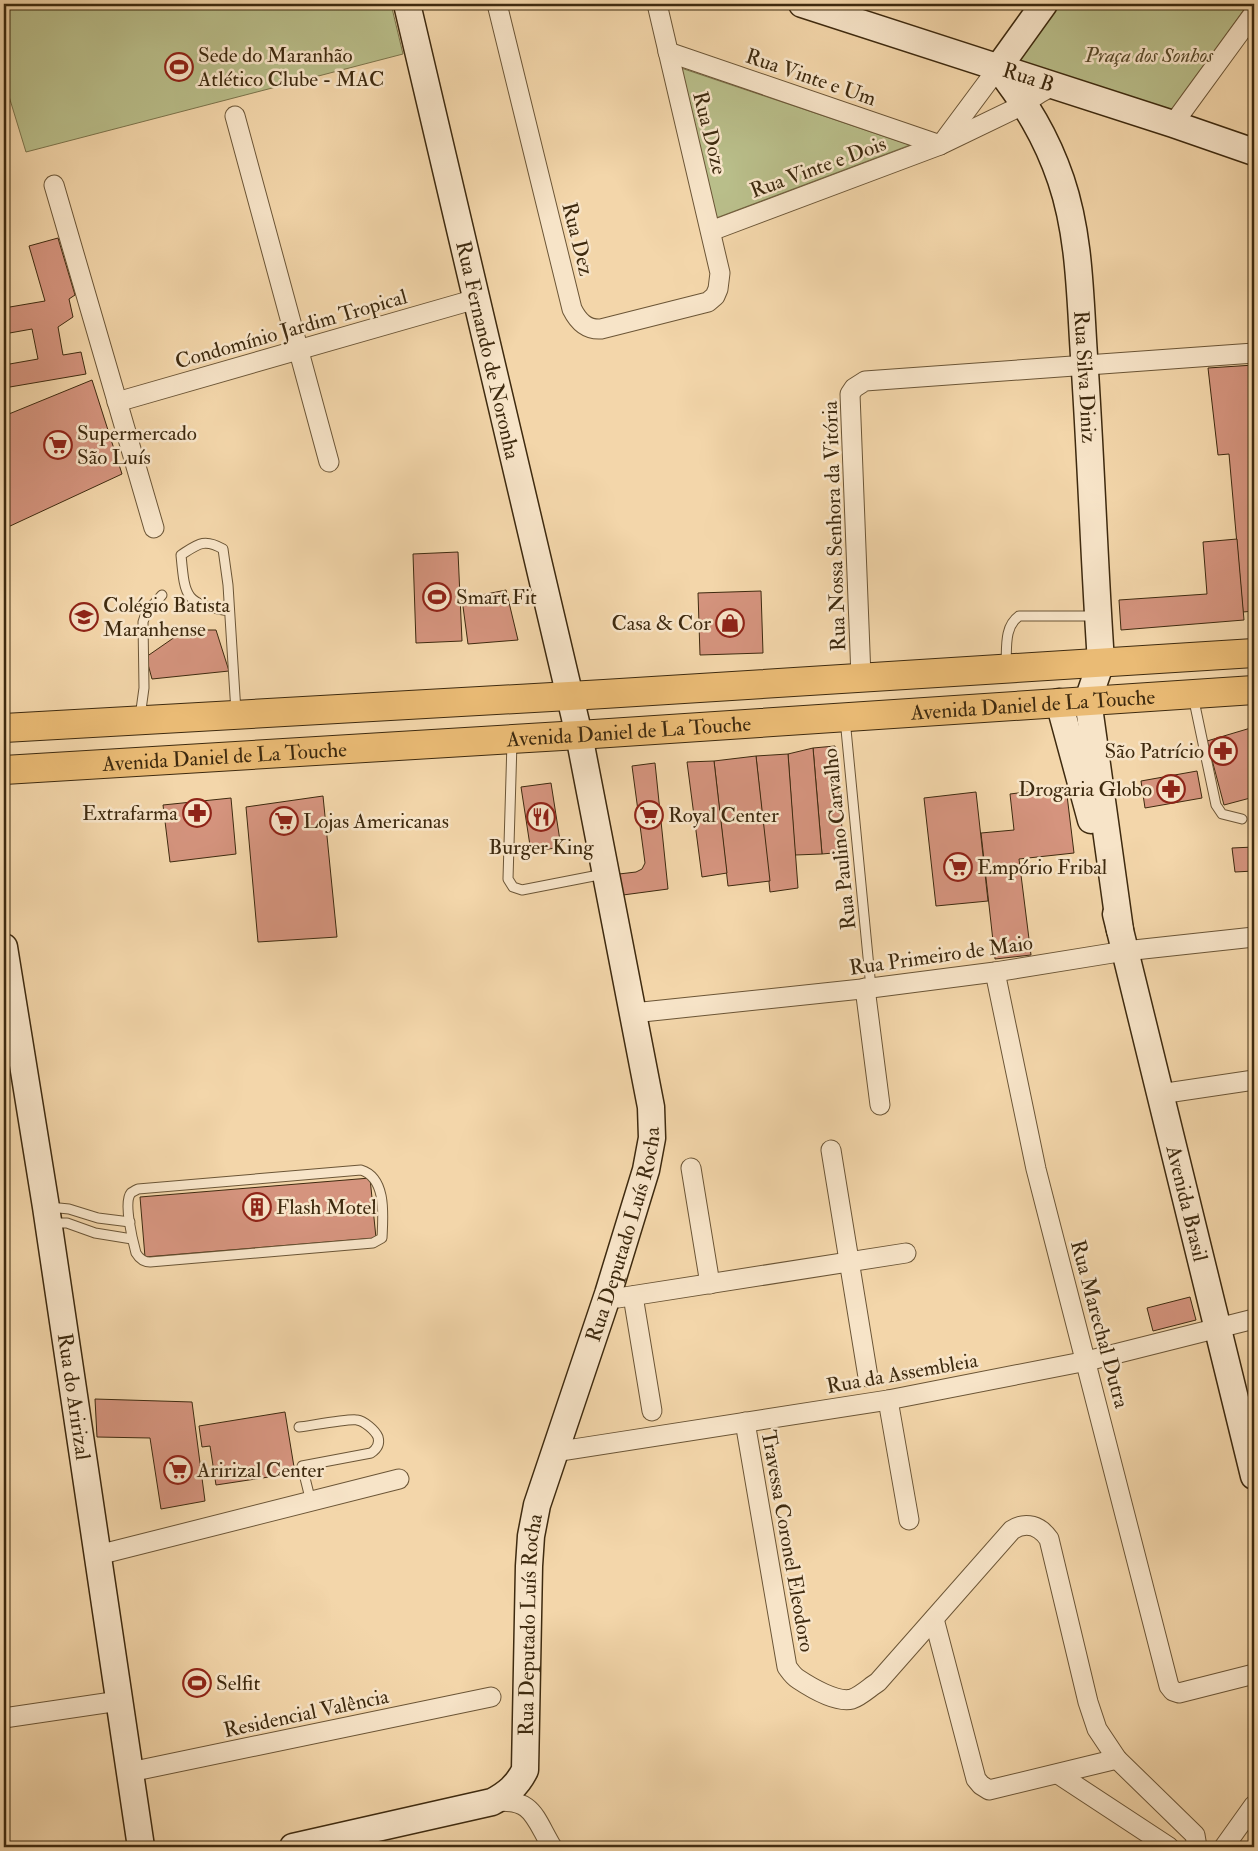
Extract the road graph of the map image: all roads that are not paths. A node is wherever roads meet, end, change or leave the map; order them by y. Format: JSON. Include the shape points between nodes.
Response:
{"nodes":[{"id":1,"x":407,"y":4,"type":"edge"},
{"id":2,"x":497,"y":4,"type":"edge"},
{"id":3,"x":657,"y":4,"type":"edge"},
{"id":4,"x":807,"y":4,"type":"edge"},
{"id":5,"x":1044,"y":4,"type":"edge"},
{"id":6,"x":1254,"y":13,"type":"edge"},
{"id":7,"x":668,"y":52,"type":"junction"},
{"id":8,"x":998,"y":68,"type":"junction"},
{"id":9,"x":1055,"y":86,"type":"junction"},
{"id":10,"x":1025,"y":104,"type":"junction"},
{"id":11,"x":235,"y":116,"type":"dead end"},
{"id":12,"x":1173,"y":124,"type":"junction"},
{"id":13,"x":940,"y":145,"type":"junction"},
{"id":14,"x":1254,"y":152,"type":"edge"},
{"id":15,"x":54,"y":185,"type":"dead end"},
{"id":16,"x":710,"y":231,"type":"junction"},
{"id":17,"x":720,"y":273,"type":"joint"},
{"id":18,"x":476,"y":299,"type":"junction"},
{"id":19,"x":298,"y":350,"type":"junction"},
{"id":20,"x":1254,"y":353,"type":"edge"},
{"id":21,"x":1085,"y":366,"type":"junction"},
{"id":22,"x":117,"y":402,"type":"junction"},
{"id":23,"x":329,"y":462,"type":"dead end"},
{"id":24,"x":154,"y":528,"type":"dead end"},
{"id":25,"x":162,"y":594,"type":"dead end"},
{"id":26,"x":229,"y":612,"type":"junction"},
{"id":27,"x":1098,"y":616,"type":"junction"},
{"id":28,"x":1254,"y":653,"type":"edge"},
{"id":29,"x":1101,"y":662,"type":"junction"},
{"id":30,"x":1061,"y":665,"type":"junction"},
{"id":31,"x":1006,"y":668,"type":"junction"},
{"id":32,"x":861,"y":677,"type":"junction"},
{"id":33,"x":1254,"y":690,"type":"edge"},
{"id":34,"x":1192,"y":694,"type":"junction"},
{"id":35,"x":570,"y":696,"type":"junction"},
{"id":36,"x":1088,"y":700,"type":"junction"},
{"id":37,"x":1059,"y":702,"type":"junction"},
{"id":38,"x":236,"y":714,"type":"junction"},
{"id":39,"x":844,"y":717,"type":"junction"},
{"id":40,"x":139,"y":720,"type":"junction"},
{"id":41,"x":4,"y":728,"type":"edge"},
{"id":42,"x":579,"y":735,"type":"junction"},
{"id":43,"x":512,"y":739,"type":"junction"},
{"id":44,"x":4,"y":770,"type":"edge"},
{"id":45,"x":1242,"y":819,"type":"dead end"},
{"id":46,"x":606,"y":874,"type":"junction"},
{"id":47,"x":1254,"y":937,"type":"edge"},
{"id":48,"x":1122,"y":940,"type":"junction"},
{"id":49,"x":4,"y":948,"type":"edge"},
{"id":50,"x":995,"y":972,"type":"junction"},
{"id":51,"x":868,"y":988,"type":"junction"},
{"id":52,"x":633,"y":1013,"type":"junction"},
{"id":53,"x":1254,"y":1080,"type":"edge"},
{"id":54,"x":1160,"y":1094,"type":"junction"},
{"id":55,"x":880,"y":1104,"type":"dead end"},
{"id":56,"x":831,"y":1150,"type":"dead end"},
{"id":57,"x":691,"y":1168,"type":"dead end"},
{"id":58,"x":47,"y":1215,"type":"junction"},
{"id":59,"x":130,"y":1222,"type":"junction"},
{"id":60,"x":132,"y":1239,"type":"junction"},
{"id":61,"x":906,"y":1253,"type":"dead end"},
{"id":62,"x":850,"y":1262,"type":"junction"},
{"id":63,"x":710,"y":1284,"type":"junction"},
{"id":64,"x":608,"y":1294,"type":"junction"},
{"id":65,"x":634,"y":1296,"type":"junction"},
{"id":66,"x":1254,"y":1319,"type":"edge"},
{"id":67,"x":1218,"y":1328,"type":"junction"},
{"id":68,"x":1087,"y":1361,"type":"junction"},
{"id":69,"x":868,"y":1377,"type":"dead end"},
{"id":70,"x":888,"y":1400,"type":"junction"},
{"id":71,"x":652,"y":1411,"type":"dead end"},
{"id":72,"x":745,"y":1422,"type":"junction"},
{"id":73,"x":299,"y":1427,"type":"dead end"},
{"id":74,"x":554,"y":1452,"type":"junction"},
{"id":75,"x":1254,"y":1476,"type":"edge"},
{"id":76,"x":399,"y":1479,"type":"dead end"},
{"id":77,"x":311,"y":1502,"type":"junction"},
{"id":78,"x":909,"y":1520,"type":"dead end"},
{"id":79,"x":98,"y":1555,"type":"junction"},
{"id":80,"x":934,"y":1619,"type":"junction"},
{"id":81,"x":1254,"y":1674,"type":"edge"},
{"id":82,"x":491,"y":1697,"type":"dead end"},
{"id":83,"x":119,"y":1701,"type":"junction"},
{"id":84,"x":4,"y":1718,"type":"edge"},
{"id":85,"x":1117,"y":1759,"type":"junction"},
{"id":86,"x":525,"y":1770,"type":"junction"},
{"id":87,"x":130,"y":1772,"type":"junction"},
{"id":88,"x":1058,"y":1774,"type":"junction"},
{"id":89,"x":492,"y":1802,"type":"junction"},
{"id":90,"x":1254,"y":1805,"type":"edge"},
{"id":91,"x":533,"y":1815,"type":"junction"},
{"id":92,"x":141,"y":1847,"type":"edge"},
{"id":93,"x":293,"y":1847,"type":"edge"},
{"id":94,"x":552,"y":1847,"type":"edge"},
{"id":95,"x":1169,"y":1847,"type":"edge"},
{"id":96,"x":1197,"y":1847,"type":"edge"},
{"id":97,"x":1224,"y":1847,"type":"edge"}],
"edges":[{"from":1,"to":18,"type":"street","name":"Rua Fernando de Noronha"},
{"from":2,"to":17,"type":"street","name":"Rua Dez","via":[[572,309],[580,322],[600,330],[708,302],[718,289]]},
{"from":3,"to":7,"type":"street","name":"Rua Doze"},
{"from":4,"to":8,"type":"street","name":"Rua B"},
{"from":5,"to":8,"type":"street"},
{"from":6,"to":12,"type":"street"},
{"from":7,"to":13,"type":"street","name":"Rua Vinte e Um"},
{"from":7,"to":16,"type":"street","name":"Rua Doze"},
{"from":8,"to":9,"type":"street","name":"Rua B"},
{"from":8,"to":10,"type":"street","name":"Rua Silva Diniz"},
{"from":8,"to":13,"type":"street"},
{"from":9,"to":10,"type":"street","name":"Rua Vinte e Dois","via":[[1036,94]]},
{"from":9,"to":12,"type":"street","name":"Rua B"},
{"from":10,"to":13,"type":"street","name":"Rua Vinte e Dois"},
{"from":10,"to":21,"type":"street","name":"Rua Silva Diniz","via":[[1054,160],[1068,201],[1075,233]]},
{"from":11,"to":19,"type":"street"},
{"from":12,"to":14,"type":"street","name":"Rua B"},
{"from":13,"to":16,"type":"street","name":"Rua Vinte e Dois"},
{"from":15,"to":22,"type":"street"},
{"from":16,"to":17,"type":"street","name":"Rua Doze"},
{"from":18,"to":19,"type":"street","name":"Condomínio Jardim Tropical"},
{"from":18,"to":35,"type":"street","name":"Rua Fernando de Noronha"},
{"from":19,"to":22,"type":"street","name":"Condomínio Jardim Tropical"},
{"from":19,"to":23,"type":"street"},
{"from":20,"to":21,"type":"street","name":"Rua Nossa Senhora da Vitória"},
{"from":21,"to":27,"type":"street","name":"Rua Silva Diniz"},
{"from":21,"to":32,"type":"street","name":"Rua Nossa Senhora da Vitória","via":[[865,381],[854,388],[850,394]]},
{"from":22,"to":24,"type":"street"},
{"from":25,"to":40,"type":"lane","via":[[146,612],[143,622],[144,688]]},
{"from":26,"to":26,"type":"lane","via":[[223,549],[212,543],[197,544],[181,555],[184,584],[194,602]]},
{"from":26,"to":38,"type":"lane"},
{"from":27,"to":29,"type":"street","name":"Rua Silva Diniz"},
{"from":27,"to":31,"type":"lane","via":[[1019,616],[1012,621],[1008,631]]},
{"from":28,"to":29,"type":"main road","name":"Avenida Daniel de La Touche"},
{"from":29,"to":30,"type":"main road","name":"Avenida Daniel de La Touche"},
{"from":29,"to":36,"type":"street","name":"Rua Silva Diniz"},
{"from":30,"to":31,"type":"main road","name":"Avenida Daniel de La Touche"},
{"from":30,"to":36,"type":"main road"},
{"from":31,"to":32,"type":"main road","name":"Avenida Daniel de La Touche"},
{"from":32,"to":35,"type":"main road","name":"Avenida Daniel de La Touche"},
{"from":33,"to":34,"type":"main road","name":"Avenida Daniel de La Touche"},
{"from":34,"to":36,"type":"main road","name":"Avenida Daniel de La Touche"},
{"from":34,"to":45,"type":"lane","via":[[1216,805],[1222,814]]},
{"from":35,"to":38,"type":"main road","name":"Avenida Daniel de La Touche"},
{"from":35,"to":42,"type":"street","name":"Rua Deputado Luís Rocha"},
{"from":36,"to":37,"type":"main road","name":"Avenida Daniel de La Touche"},
{"from":36,"to":48,"type":"street","name":"Avenida Brasil"},
{"from":37,"to":39,"type":"main road","name":"Avenida Daniel de La Touche"},
{"from":37,"to":48,"type":"street","name":"Avenida Brasil"},
{"from":38,"to":40,"type":"main road","name":"Avenida Daniel de La Touche"},
{"from":39,"to":42,"type":"main road","name":"Avenida Daniel de La Touche"},
{"from":39,"to":51,"type":"lane","name":"Rua Paulino Carvalho"},
{"from":40,"to":41,"type":"main road","name":"Avenida Daniel de La Touche"},
{"from":42,"to":43,"type":"main road","name":"Avenida Daniel de La Touche"},
{"from":42,"to":46,"type":"street","name":"Rua Deputado Luís Rocha"},
{"from":43,"to":44,"type":"main road","name":"Avenida Daniel de La Touche"},
{"from":43,"to":46,"type":"lane","via":[[508,879],[513,887],[522,890]]},
{"from":46,"to":52,"type":"street","name":"Rua Deputado Luís Rocha"},
{"from":47,"to":48,"type":"street","name":"Rua Primeiro de Maio"},
{"from":48,"to":50,"type":"street","name":"Rua Primeiro de Maio"},
{"from":48,"to":54,"type":"street","name":"Avenida Brasil"},
{"from":49,"to":58,"type":"street","name":"Rua do Aririzal"},
{"from":50,"to":51,"type":"street","name":"Rua Primeiro de Maio"},
{"from":50,"to":68,"type":"street","name":"Rua Marechal Dutra","via":[[1036,1169]]},
{"from":51,"to":52,"type":"street","name":"Rua Primeiro de Maio"},
{"from":51,"to":55,"type":"street"},
{"from":52,"to":64,"type":"street","name":"Rua Deputado Luís Rocha","via":[[650,1107],[652,1138],[646,1170]]},
{"from":53,"to":54,"type":"street"},
{"from":54,"to":67,"type":"street","name":"Avenida Brasil"},
{"from":56,"to":62,"type":"street"},
{"from":57,"to":63,"type":"street"},
{"from":58,"to":59,"type":"lane","via":[[70,1209],[98,1218]]},
{"from":58,"to":60,"type":"lane","via":[[95,1233]]},
{"from":58,"to":79,"type":"street","name":"Rua do Aririzal"},
{"from":59,"to":60,"type":"lane"},
{"from":59,"to":60,"type":"lane","via":[[128,1199],[131,1193],[144,1188],[361,1170],[373,1176],[381,1190],[382,1238],[368,1244],[146,1262],[138,1256]]},
{"from":61,"to":62,"type":"street"},
{"from":62,"to":63,"type":"street"},
{"from":62,"to":69,"type":"street"},
{"from":63,"to":65,"type":"street"},
{"from":64,"to":65,"type":"street","via":[[618,1298]]},
{"from":64,"to":74,"type":"street","name":"Rua Deputado Luís Rocha"},
{"from":65,"to":71,"type":"street"},
{"from":66,"to":67,"type":"street","name":"Rua da Assembleia"},
{"from":67,"to":68,"type":"street","name":"Rua da Assembleia"},
{"from":67,"to":75,"type":"street","name":"Avenida Brasil"},
{"from":68,"to":70,"type":"street","name":"Rua da Assembleia"},
{"from":68,"to":81,"type":"street","name":"Rua Marechal Dutra","via":[[1169,1686],[1180,1693]]},
{"from":70,"to":72,"type":"street","name":"Rua da Assembleia"},
{"from":70,"to":78,"type":"street"},
{"from":72,"to":74,"type":"street","name":"Rua da Assembleia"},
{"from":72,"to":80,"type":"street","name":"Travessa Coronel Eleodoro","via":[[787,1667],[796,1678],[840,1700],[851,1699],[878,1682]]},
{"from":73,"to":77,"type":"lane","via":[[357,1420],[374,1430],[379,1444],[371,1453],[302,1466]]},
{"from":74,"to":86,"type":"street","name":"Rua Deputado Luís Rocha","via":[[537,1505],[529,1566]]},
{"from":76,"to":77,"type":"street"},
{"from":77,"to":79,"type":"street"},
{"from":79,"to":83,"type":"street","name":"Rua do Aririzal"},
{"from":80,"to":85,"type":"street","via":[[1012,1530],[1024,1525],[1043,1531],[1049,1539],[1093,1718]]},
{"from":80,"to":88,"type":"street","via":[[976,1779],[989,1790]]},
{"from":82,"to":87,"type":"street","name":"Residencial Valência"},
{"from":83,"to":84,"type":"street"},
{"from":83,"to":87,"type":"street","name":"Rua do Aririzal"},
{"from":85,"to":88,"type":"street"},
{"from":85,"to":96,"type":"street","via":[[1195,1835]]},
{"from":86,"to":89,"type":"street","name":"Rua Deputado Luís Rocha","via":[[514,1788]]},
{"from":86,"to":91,"type":"street","name":"Rua Deputado Luís Rocha"},
{"from":87,"to":92,"type":"street","name":"Rua do Aririzal"},
{"from":88,"to":95,"type":"street"},
{"from":89,"to":91,"type":"street","name":"Rua Deputado Luís Rocha","via":[[520,1802]]},
{"from":89,"to":93,"type":"street","name":"Rua Deputado Luís Rocha"},
{"from":90,"to":97,"type":"street"},
{"from":91,"to":94,"type":"street","name":"Rua Deputado Luís Rocha"}]}
